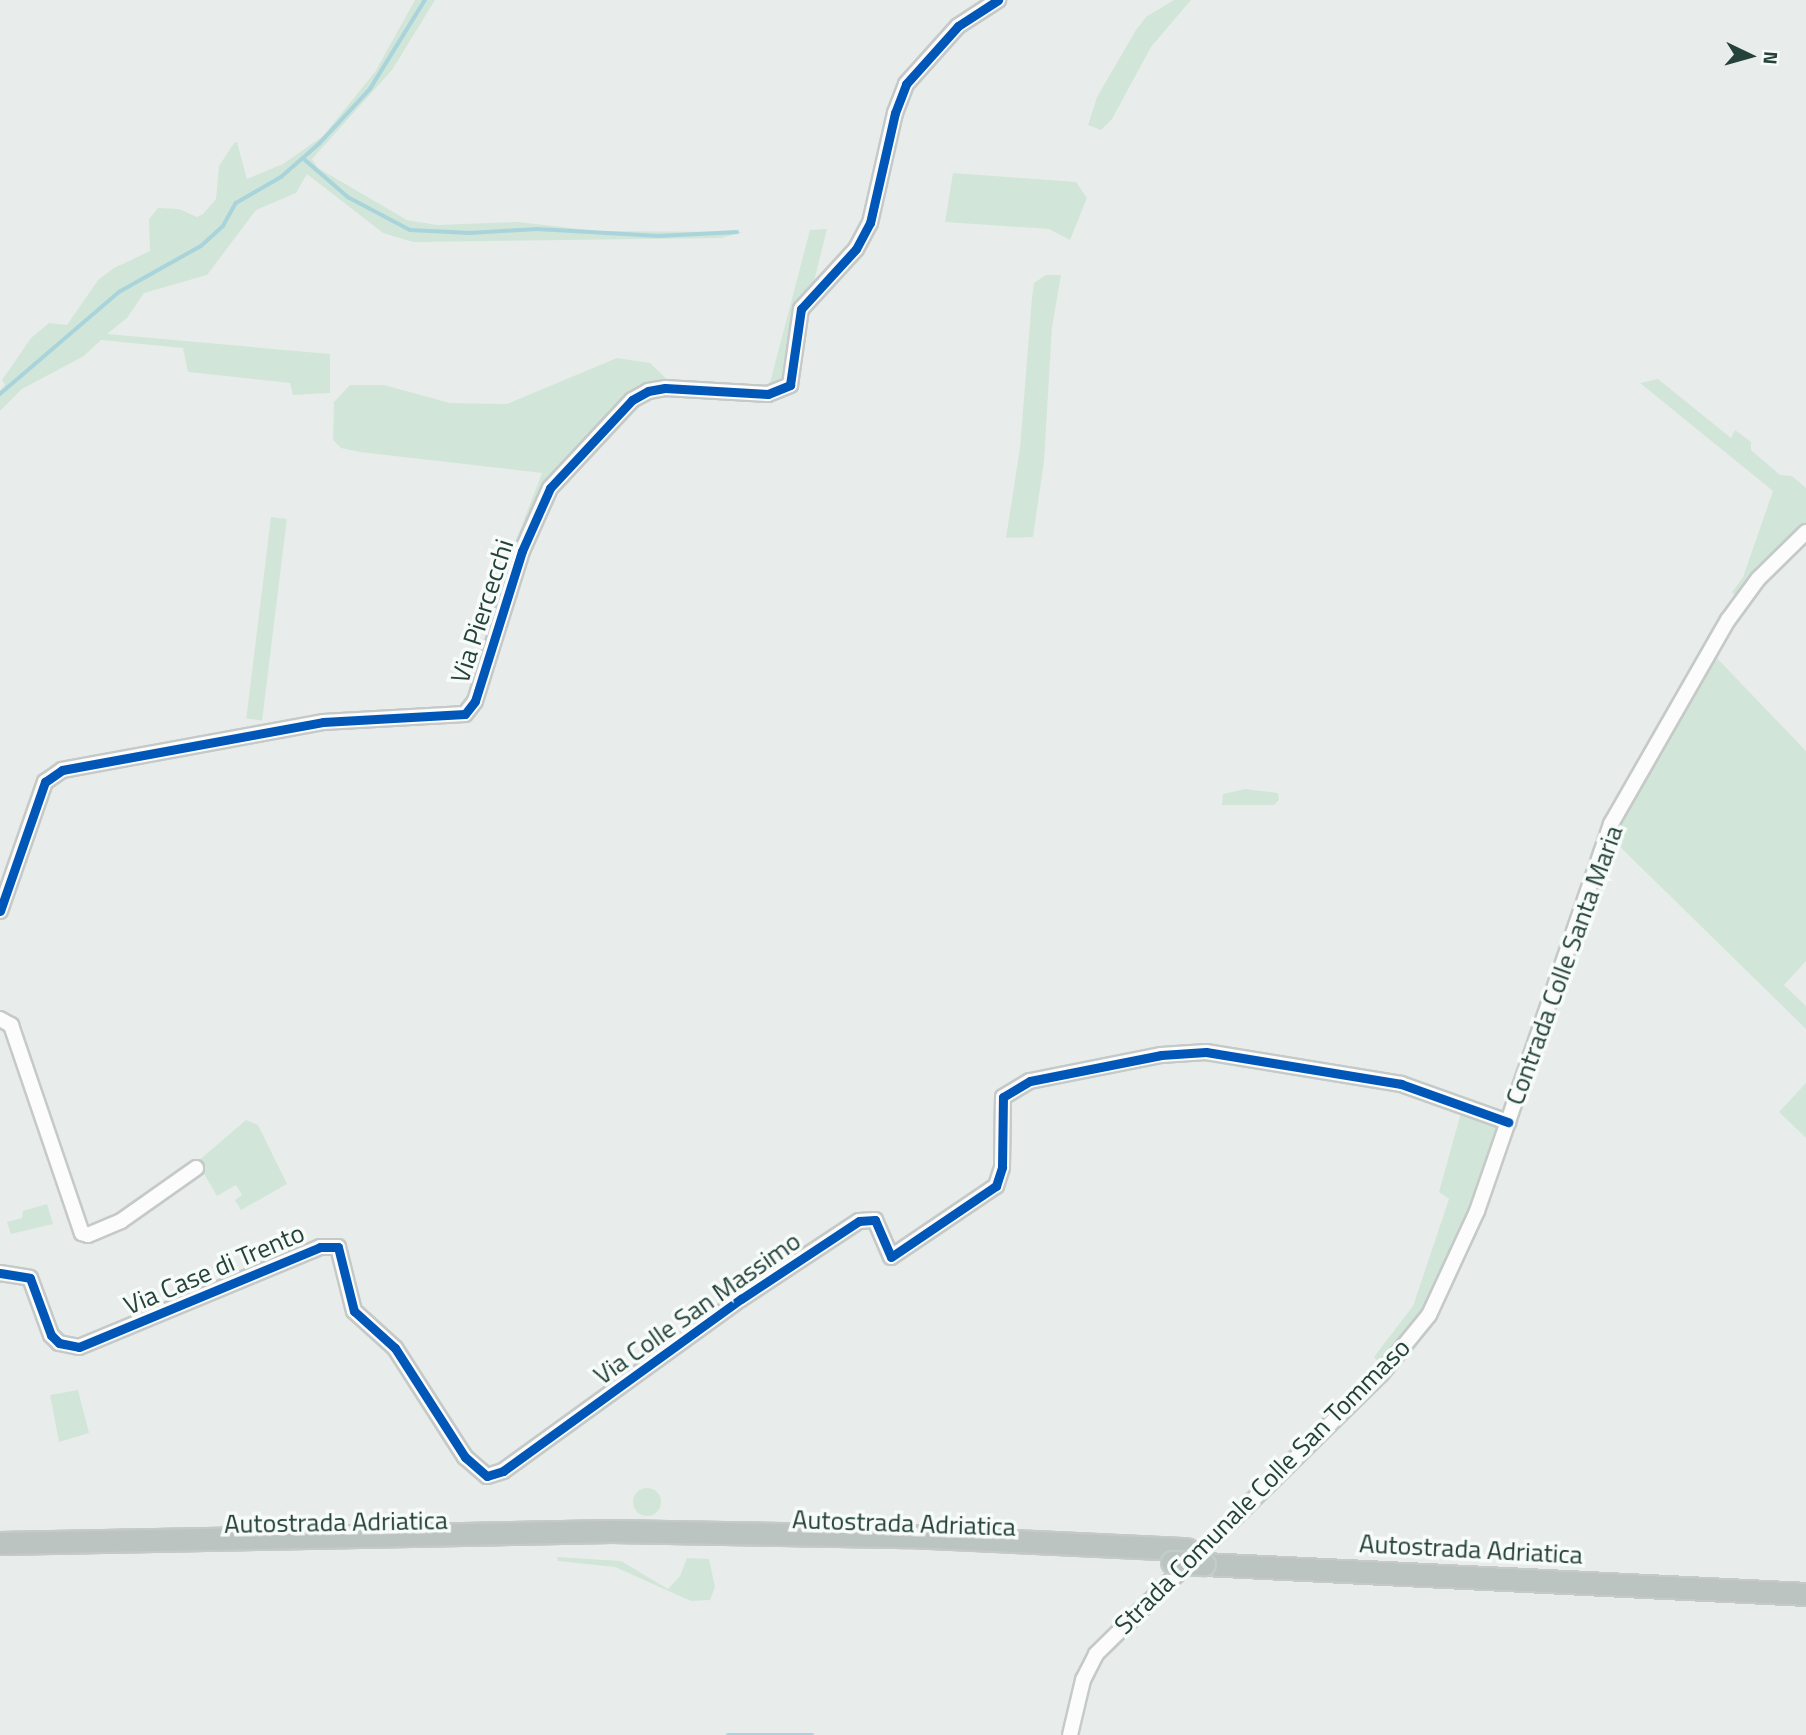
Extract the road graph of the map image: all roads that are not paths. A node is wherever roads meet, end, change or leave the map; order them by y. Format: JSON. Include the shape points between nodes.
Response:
{"nodes":[{"id":1,"x":998,"y":0,"type":"edge"},
{"id":2,"x":1806,"y":532,"type":"edge"},
{"id":3,"x":0,"y":911,"type":"edge"},
{"id":4,"x":0,"y":1019,"type":"edge"},
{"id":5,"x":1508,"y":1122,"type":"junction"},
{"id":6,"x":196,"y":1168,"type":"dead end"},
{"id":7,"x":0,"y":1273,"type":"edge"},
{"id":8,"x":487,"y":1476,"type":"joint"},
{"id":9,"x":0,"y":1544,"type":"edge"},
{"id":10,"x":1180,"y":1556,"type":"junction"},
{"id":11,"x":1208,"y":1557,"type":"junction"},
{"id":12,"x":0,"y":1558,"type":"edge"},
{"id":13,"x":1806,"y":1580,"type":"edge"},
{"id":14,"x":1806,"y":1594,"type":"edge"},
{"id":15,"x":1070,"y":1735,"type":"edge"}],
"edges":[{"from":1,"to":3,"type":"street","name":"Via Piercecchi","via":[[958,26],[906,84],[870,223],[856,249],[801,309],[790,385],[768,394],[745,395],[665,388],[648,391],[632,400],[550,488],[522,551],[475,701],[465,714],[323,722],[62,770],[45,782]]},
{"from":2,"to":5,"type":"street","name":"Contrada Colle Santa Maria","via":[[1758,579],[1728,620],[1611,824]]},
{"from":4,"to":6,"type":"street","via":[[11,1024],[82,1233],[89,1235],[121,1221]]},
{"from":5,"to":8,"type":"street","name":"Via Colle San Massimo","via":[[1401,1084],[1206,1052],[1161,1055],[1030,1081],[1003,1097],[1002,1167],[996,1186],[891,1257],[875,1220],[859,1222],[741,1299],[503,1472]]},
{"from":5,"to":15,"type":"street","name":"Strada Comunale Colle San Tommaso","via":[[1477,1211],[1429,1315],[1381,1374],[1096,1654],[1083,1680]]},
{"from":7,"to":8,"type":"street","name":"Via Case di Trento","via":[[30,1278],[51,1335],[59,1343],[79,1347],[320,1247],[338,1247],[354,1311],[394,1348],[465,1457]]},
{"from":9,"to":10,"type":"highway","name":"Autostrada Adriatica","via":[[624,1531],[894,1536]]},
{"from":10,"to":11,"type":"highway","name":"Autostrada Adriatica","bridge":true},
{"from":10,"to":12,"type":"highway","name":"Autostrada Adriatica","via":[[724,1546]]},
{"from":11,"to":13,"type":"highway","name":"Autostrada Adriatica"},
{"from":11,"to":14,"type":"highway","name":"Autostrada Adriatica"}]}
